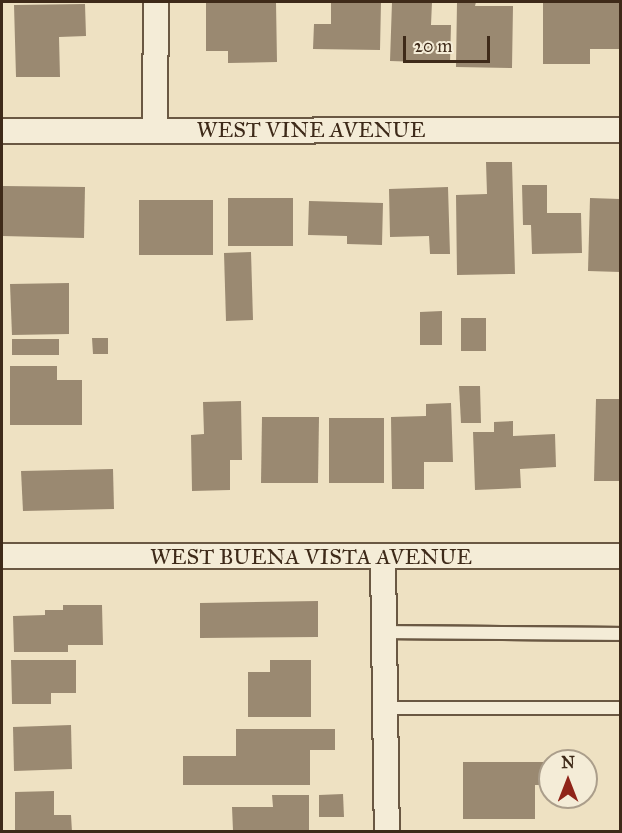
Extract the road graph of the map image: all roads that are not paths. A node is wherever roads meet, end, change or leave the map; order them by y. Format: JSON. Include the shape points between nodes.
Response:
{"nodes":[{"id":1,"x":156,"y":2,"type":"edge"},
{"id":2,"x":155,"y":130,"type":"junction"},
{"id":3,"x":621,"y":130,"type":"edge"},
{"id":4,"x":2,"y":131,"type":"edge"},
{"id":5,"x":2,"y":556,"type":"edge"},
{"id":6,"x":621,"y":556,"type":"edge"},
{"id":7,"x":383,"y":558,"type":"junction"},
{"id":8,"x":384,"y":632,"type":"junction"},
{"id":9,"x":621,"y":634,"type":"edge"},
{"id":10,"x":385,"y":708,"type":"junction"},
{"id":11,"x":621,"y":708,"type":"edge"},
{"id":12,"x":387,"y":831,"type":"edge"}],
"edges":[{"from":1,"to":2,"type":"street"},
{"from":2,"to":3,"type":"street","name":"WEST VINE AVENUE"},
{"from":2,"to":4,"type":"street","name":"WEST VINE AVENUE"},
{"from":5,"to":7,"type":"street","name":"WEST BUENA VISTA AVENUE"},
{"from":6,"to":7,"type":"street","name":"WEST BUENA VISTA AVENUE"},
{"from":7,"to":8,"type":"street"},
{"from":8,"to":9,"type":"lane"},
{"from":8,"to":10,"type":"street"},
{"from":10,"to":11,"type":"lane"},
{"from":10,"to":12,"type":"street"}]}
